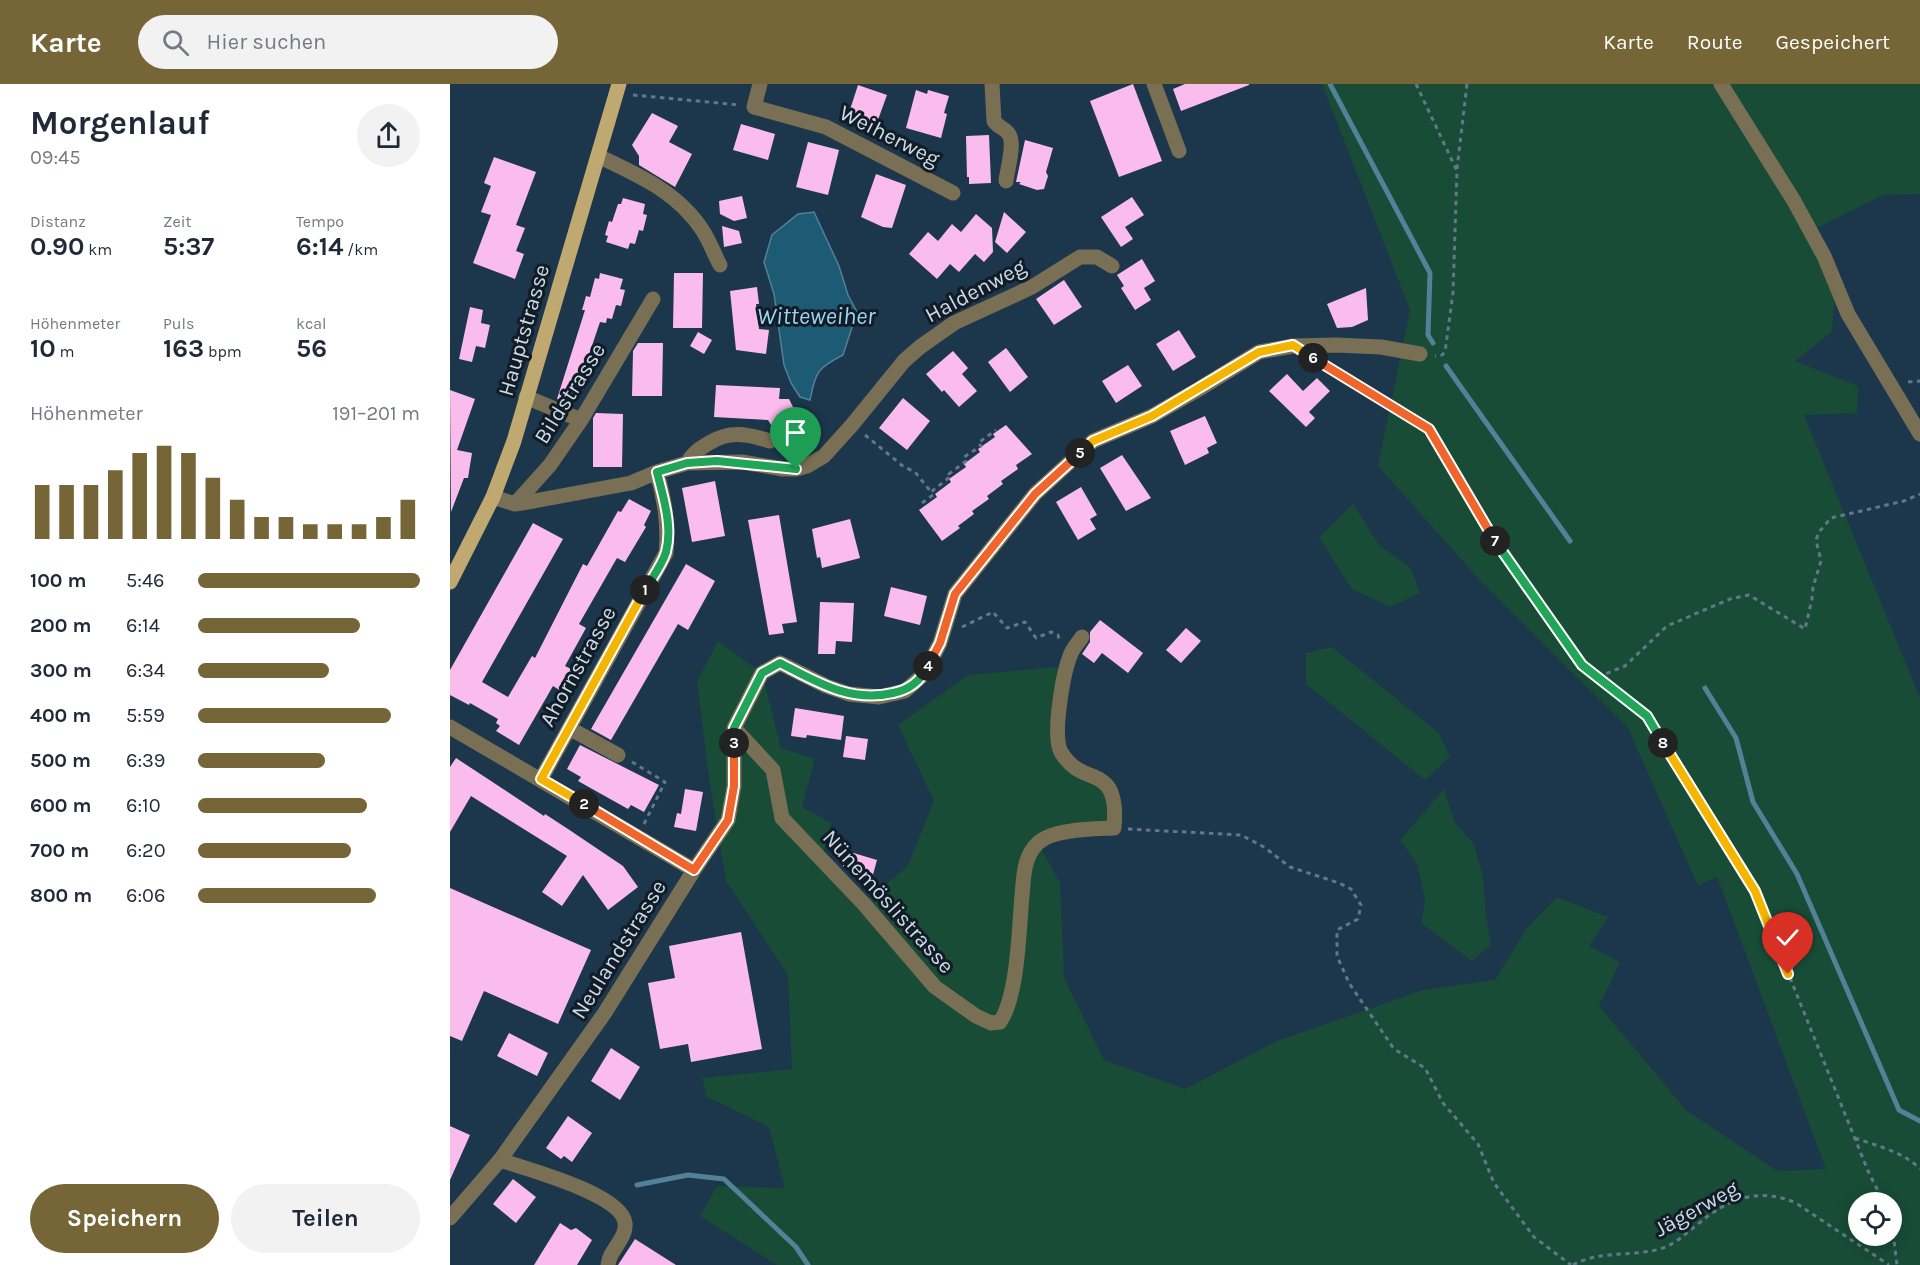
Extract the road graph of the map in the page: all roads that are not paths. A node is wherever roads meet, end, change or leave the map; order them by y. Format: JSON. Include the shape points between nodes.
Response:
{"nodes":[{"id":1,"x":760,"y":84,"type":"edge"},
{"id":2,"x":992,"y":84,"type":"edge"},
{"id":3,"x":1154,"y":84,"type":"edge"},
{"id":4,"x":1721,"y":84,"type":"edge"},
{"id":5,"x":623,"y":89,"type":"edge"},
{"id":6,"x":1179,"y":151,"type":"dead end"},
{"id":7,"x":598,"y":156,"type":"junction"},
{"id":8,"x":1006,"y":181,"type":"dead end"},
{"id":9,"x":953,"y":193,"type":"dead end"},
{"id":10,"x":720,"y":265,"type":"dead end"},
{"id":11,"x":1112,"y":266,"type":"dead end"},
{"id":12,"x":654,"y":299,"type":"dead end"},
{"id":13,"x":1420,"y":354,"type":"road end"},
{"id":14,"x":526,"y":398,"type":"junction"},
{"id":15,"x":581,"y":420,"type":"junction"},
{"id":16,"x":1920,"y":434,"type":"edge"},
{"id":17,"x":770,"y":441,"type":"dead end"},
{"id":18,"x":687,"y":463,"type":"junction"},
{"id":19,"x":657,"y":472,"type":"junction"},
{"id":20,"x":493,"y":497,"type":"junction"},
{"id":21,"x":515,"y":504,"type":"junction"},
{"id":22,"x":450,"y":582,"type":"edge"},
{"id":23,"x":1079,"y":642,"type":"road end"},
{"id":24,"x":450,"y":727,"type":"edge"},
{"id":25,"x":569,"y":728,"type":"junction"},
{"id":26,"x":734,"y":728,"type":"junction"},
{"id":27,"x":623,"y":757,"type":"road end"},
{"id":28,"x":541,"y":779,"type":"junction"},
{"id":29,"x":694,"y":870,"type":"junction"},
{"id":30,"x":500,"y":1160,"type":"junction"},
{"id":31,"x":450,"y":1218,"type":"edge"},
{"id":32,"x":608,"y":1265,"type":"edge"}],
"edges":[{"from":1,"to":9,"type":"street","name":"Weiherweg","via":[[754,107],[826,126]]},
{"from":2,"to":8,"type":"street","via":[[994,121],[1011,139]]},
{"from":3,"to":6,"type":"street"},
{"from":4,"to":16,"type":"street","via":[[1794,201],[1824,256],[1848,314]]},
{"from":5,"to":7,"type":"main road","name":"Hauptstrasse"},
{"from":7,"to":10,"type":"street","via":[[660,186],[703,231]]},
{"from":7,"to":14,"type":"main road","name":"Hauptstrasse"},
{"from":11,"to":18,"type":"street","name":"Haldenweg","via":[[1097,257],[1080,257],[1024,291],[954,323],[904,361],[824,456],[807,466],[796,469],[742,462]]},
{"from":12,"to":15,"type":"street","name":"Bildstrasse"},
{"from":13,"to":26,"type":"street","via":[[1360,346],[1293,345],[1259,352],[1152,416],[1093,441],[1035,494],[955,594],[940,643],[924,674],[905,691],[879,697],[849,694],[780,663],[762,673]]},
{"from":14,"to":15,"type":"street"},
{"from":14,"to":20,"type":"main road","name":"Hauptstrasse"},
{"from":15,"to":21,"type":"street","name":"Bildstrasse","via":[[550,465]]},
{"from":17,"to":18,"type":"street","via":[[748,434],[724,435],[693,453]]},
{"from":18,"to":19,"type":"street"},
{"from":19,"to":21,"type":"street","via":[[631,483]]},
{"from":19,"to":25,"type":"street","name":"Ahornstrasse","via":[[665,503],[666,553]]},
{"from":20,"to":21,"type":"street"},
{"from":20,"to":22,"type":"main road","name":"Hauptstrasse"},
{"from":23,"to":26,"type":"street","name":"Nünemöslistrasse","via":[[1070,654],[1060,699],[1060,751],[1071,764],[1107,784],[1114,798],[1114,828],[1053,835],[1038,843],[1025,862],[1015,967],[1007,1011],[1000,1022],[991,1023],[976,1016],[935,987],[863,903],[782,818],[773,770]]},
{"from":24,"to":28,"type":"street","name":"Neulandstrasse"},
{"from":25,"to":27,"type":"street"},
{"from":25,"to":28,"type":"street","name":"Ahornstrasse"},
{"from":26,"to":29,"type":"street","via":[[734,786],[728,820]]},
{"from":28,"to":29,"type":"street","name":"Neulandstrasse"},
{"from":29,"to":30,"type":"street","name":"Neulandstrasse","via":[[604,1014]]},
{"from":30,"to":31,"type":"street","name":"Neulandstrasse"},
{"from":30,"to":32,"type":"street","via":[[594,1193],[621,1211],[623,1234]]}]}
